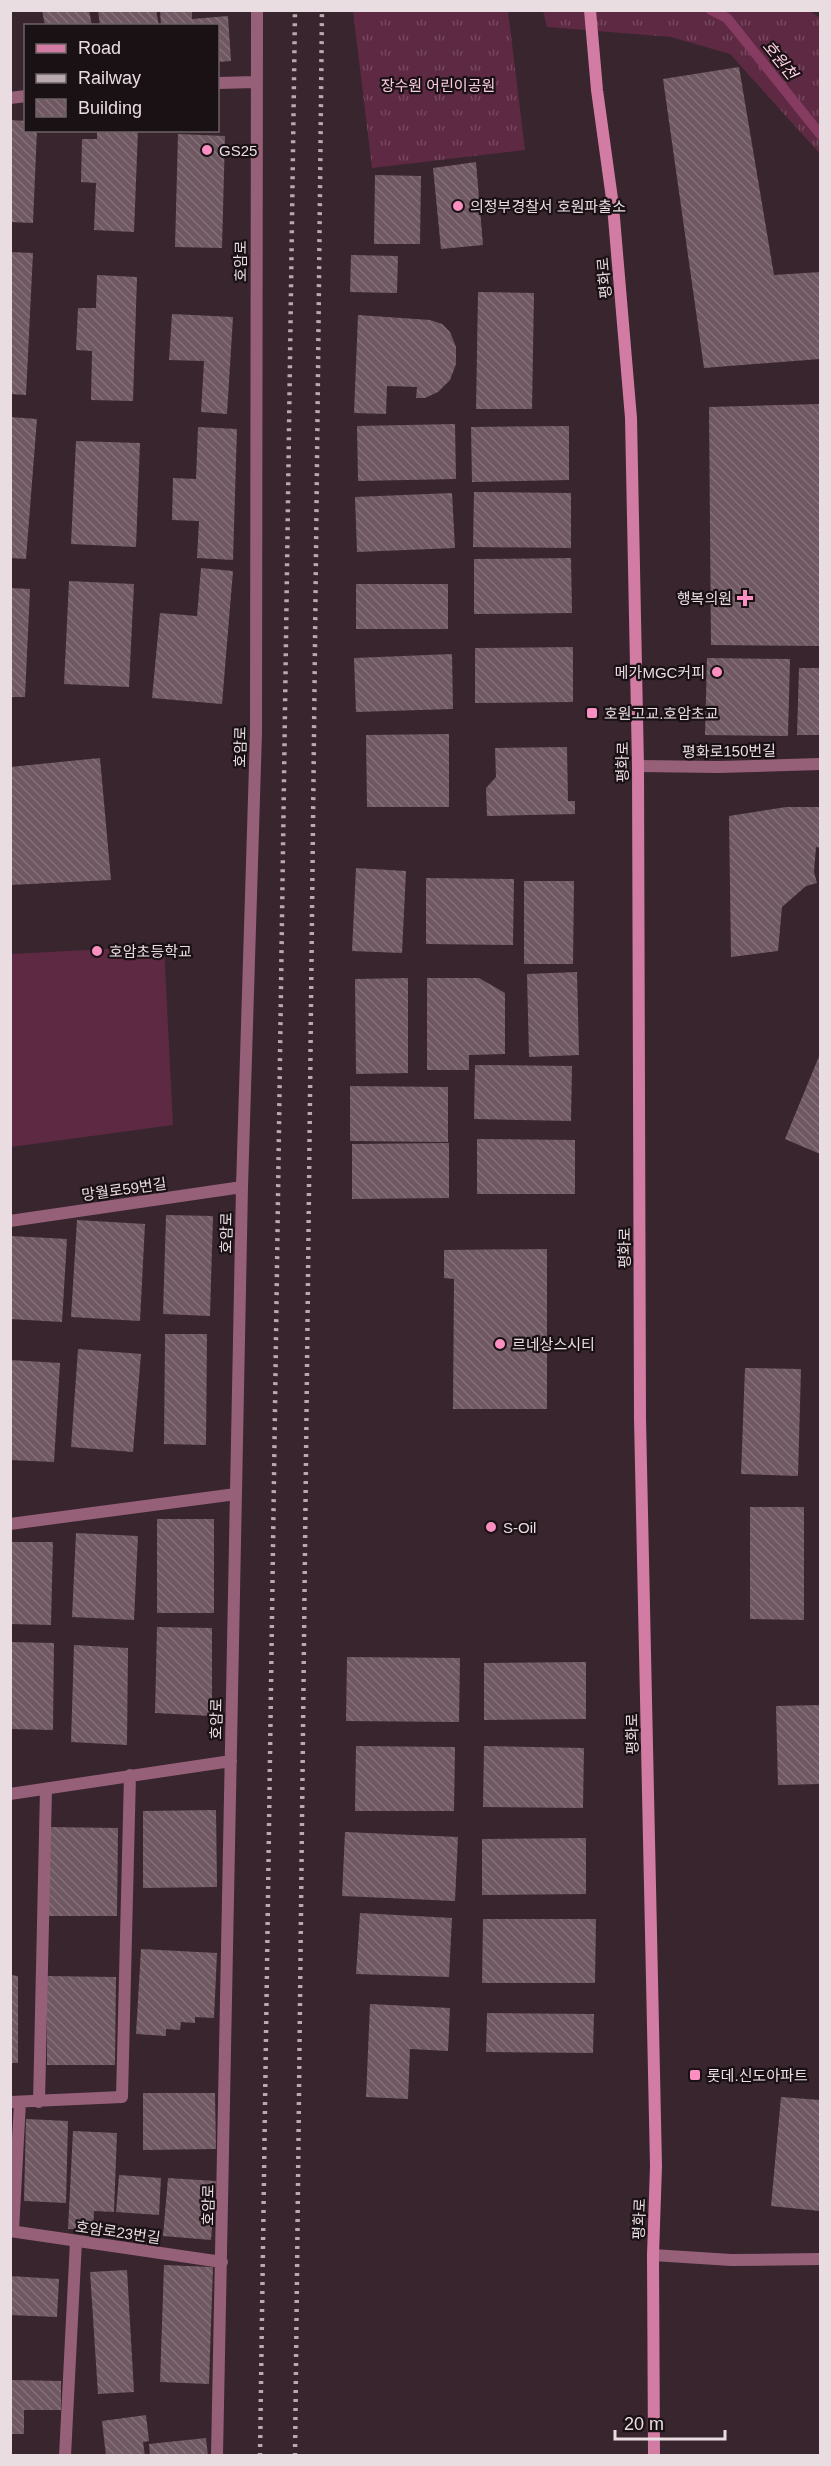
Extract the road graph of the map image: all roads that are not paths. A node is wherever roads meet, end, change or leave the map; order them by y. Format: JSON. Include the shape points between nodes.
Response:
{"nodes":[{"id":1,"x":257,"y":10,"type":"edge"},
{"id":2,"x":590,"y":10,"type":"edge"},
{"id":3,"x":255,"y":82,"type":"junction"},
{"id":4,"x":219,"y":83,"type":"edge"},
{"id":5,"x":820,"y":764,"type":"edge"},
{"id":6,"x":638,"y":766,"type":"junction"},
{"id":7,"x":242,"y":1187,"type":"junction"},
{"id":8,"x":10,"y":1221,"type":"edge"},
{"id":9,"x":236,"y":1494,"type":"junction"},
{"id":10,"x":10,"y":1524,"type":"edge"},
{"id":11,"x":231,"y":1761,"type":"junction"},
{"id":12,"x":130,"y":1775,"type":"junction"},
{"id":13,"x":46,"y":1789,"type":"junction"},
{"id":14,"x":10,"y":1794,"type":"edge"},
{"id":15,"x":15,"y":2102,"type":"edge"},
{"id":16,"x":39,"y":2102,"type":"junction"},
{"id":17,"x":12,"y":2231,"type":"edge"},
{"id":18,"x":76,"y":2241,"type":"junction"},
{"id":19,"x":653,"y":2255,"type":"junction"},
{"id":20,"x":820,"y":2259,"type":"edge"},
{"id":21,"x":222,"y":2262,"type":"junction"},
{"id":22,"x":65,"y":2456,"type":"edge"},
{"id":23,"x":217,"y":2456,"type":"edge"},
{"id":24,"x":654,"y":2456,"type":"edge"}],
"edges":[{"from":1,"to":3,"type":"street","name":"호암로"},
{"from":2,"to":6,"type":"main road","name":"평화로","via":[[613,206],[631,418]]},
{"from":3,"to":4,"type":"street"},
{"from":3,"to":7,"type":"street","name":"호암로","via":[[256,733]]},
{"from":5,"to":6,"type":"street","name":"평화로150번길"},
{"from":6,"to":19,"type":"main road","name":"평화로","via":[[640,1419],[656,2166]]},
{"from":7,"to":8,"type":"street","name":"망월로59번길"},
{"from":7,"to":9,"type":"street","name":"호암로"},
{"from":9,"to":10,"type":"street"},
{"from":9,"to":11,"type":"street","name":"호암로"},
{"from":11,"to":12,"type":"street"},
{"from":11,"to":21,"type":"street","name":"호암로"},
{"from":12,"to":13,"type":"street"},
{"from":12,"to":16,"type":"street","via":[[122,2097]]},
{"from":13,"to":14,"type":"street"},
{"from":13,"to":16,"type":"street"},
{"from":15,"to":16,"type":"street"},
{"from":15,"to":17,"type":"street"},
{"from":17,"to":18,"type":"street","name":"호암로23번길"},
{"from":18,"to":21,"type":"street","name":"호암로23번길"},
{"from":18,"to":22,"type":"street"},
{"from":19,"to":20,"type":"street","via":[[731,2260]]},
{"from":19,"to":24,"type":"main road","name":"평화로"},
{"from":21,"to":23,"type":"street","name":"호암로"}]}
